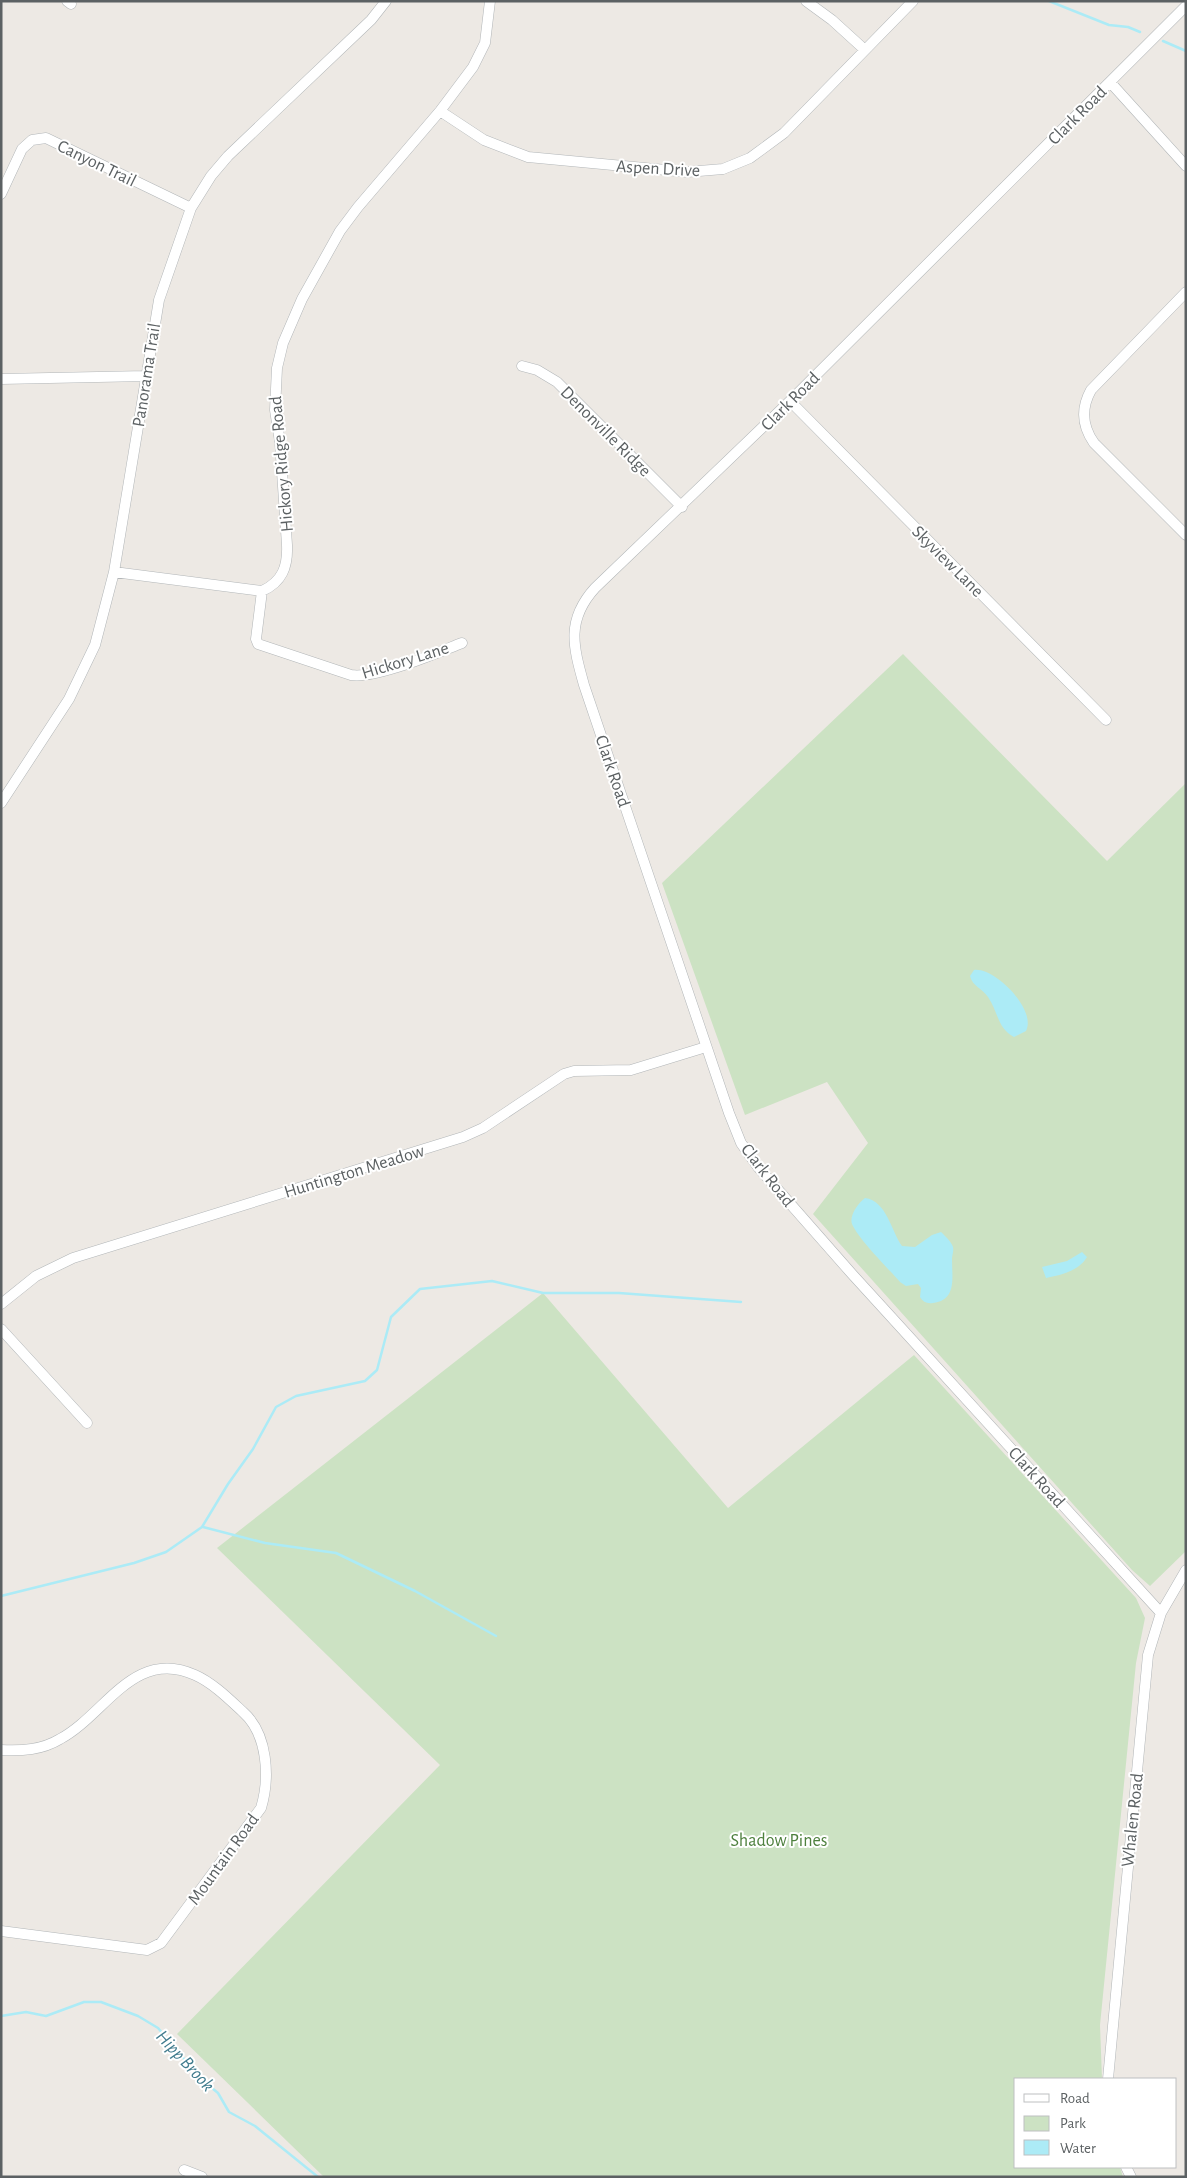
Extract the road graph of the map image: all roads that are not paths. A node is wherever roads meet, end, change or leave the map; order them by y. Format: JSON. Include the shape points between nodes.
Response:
{"nodes":[{"id":1,"x":386,"y":1,"type":"edge"},
{"id":2,"x":490,"y":1,"type":"edge"},
{"id":3,"x":806,"y":1,"type":"edge"},
{"id":4,"x":913,"y":1,"type":"edge"},
{"id":5,"x":1186,"y":6,"type":"edge"},
{"id":6,"x":865,"y":50,"type":"junction"},
{"id":7,"x":1110,"y":82,"type":"junction"},
{"id":8,"x":440,"y":111,"type":"junction"},
{"id":9,"x":1186,"y":166,"type":"edge"},
{"id":10,"x":1,"y":194,"type":"edge"},
{"id":11,"x":191,"y":208,"type":"junction"},
{"id":12,"x":1186,"y":292,"type":"edge"},
{"id":13,"x":522,"y":366,"type":"dead end"},
{"id":14,"x":146,"y":376,"type":"junction"},
{"id":15,"x":1,"y":379,"type":"edge"},
{"id":16,"x":790,"y":402,"type":"junction"},
{"id":17,"x":682,"y":507,"type":"junction"},
{"id":18,"x":1186,"y":535,"type":"edge"},
{"id":19,"x":114,"y":572,"type":"junction"},
{"id":20,"x":262,"y":591,"type":"junction"},
{"id":21,"x":462,"y":643,"type":"dead end"},
{"id":22,"x":1106,"y":720,"type":"dead end"},
{"id":23,"x":1,"y":803,"type":"edge"},
{"id":24,"x":706,"y":1047,"type":"junction"},
{"id":25,"x":1,"y":1304,"type":"edge"},
{"id":26,"x":1,"y":1329,"type":"edge"},
{"id":27,"x":87,"y":1423,"type":"dead end"},
{"id":28,"x":1186,"y":1570,"type":"edge"},
{"id":29,"x":1161,"y":1613,"type":"junction"},
{"id":30,"x":1,"y":1750,"type":"edge"},
{"id":31,"x":1,"y":1931,"type":"edge"},
{"id":32,"x":1108,"y":2078,"type":"edge"},
{"id":33,"x":184,"y":2170,"type":"dead end"},
{"id":34,"x":202,"y":2177,"type":"edge"}],
"edges":[{"from":1,"to":11,"type":"street","name":"Panorama Trail","via":[[371,20],[228,156]]},
{"from":2,"to":8,"type":"street","name":"Hickory Ridge Road","via":[[488,26],[480,55]]},
{"from":3,"to":6,"type":"street"},
{"from":4,"to":6,"type":"street","name":"Aspen Drive"},
{"from":5,"to":7,"type":"street","name":"Clark Road"},
{"from":6,"to":8,"type":"street","name":"Aspen Drive","via":[[809,109],[764,150],[735,165],[715,170],[686,172],[528,157],[484,140]]},
{"from":7,"to":9,"type":"street"},
{"from":7,"to":16,"type":"street","name":"Clark Road"},
{"from":8,"to":20,"type":"street","name":"Hickory Ridge Road","via":[[340,231],[311,281],[283,343],[277,368],[275,410],[288,556],[278,580]]},
{"from":10,"to":11,"type":"street","name":"Canyon Trail","via":[[22,149],[32,140],[46,138]]},
{"from":11,"to":14,"type":"street","name":"Panorama Trail","via":[[159,300]]},
{"from":12,"to":18,"type":"street","via":[[1094,386],[1087,396],[1083,416],[1084,426],[1094,443]]},
{"from":13,"to":17,"type":"street","name":"Denonville Ridge","via":[[537,370],[557,382]]},
{"from":14,"to":15,"type":"street"},
{"from":14,"to":19,"type":"street","name":"Panorama Trail"},
{"from":16,"to":17,"type":"street","name":"Clark Road"},
{"from":16,"to":22,"type":"street","name":"Skyview Lane"},
{"from":17,"to":24,"type":"street","name":"Clark Road","via":[[585,599],[575,622],[574,635],[584,685]]},
{"from":19,"to":20,"type":"street"},
{"from":19,"to":23,"type":"street","name":"Panorama Trail","via":[[105,612],[82,675],[56,721]]},
{"from":20,"to":21,"type":"street","name":"Hickory Lane","via":[[258,644],[351,675],[385,670]]},
{"from":24,"to":25,"type":"street","name":"Huntington Meadow","via":[[631,1070],[564,1074],[483,1128],[463,1137],[73,1258],[36,1276]]},
{"from":24,"to":29,"type":"street","name":"Clark Road","via":[[735,1130],[758,1167]]},
{"from":26,"to":27,"type":"street"},
{"from":28,"to":29,"type":"street","name":"Whalen Road"},
{"from":29,"to":32,"type":"street","name":"Whalen Road","via":[[1148,1655]]},
{"from":30,"to":31,"type":"street","name":"Mountain Road","via":[[31,1750],[59,1740],[131,1679],[148,1671],[169,1669],[188,1672],[202,1679],[247,1715],[260,1737],[266,1773],[265,1795],[260,1808],[161,1943],[147,1950]]},
{"from":33,"to":34,"type":"street"}]}
